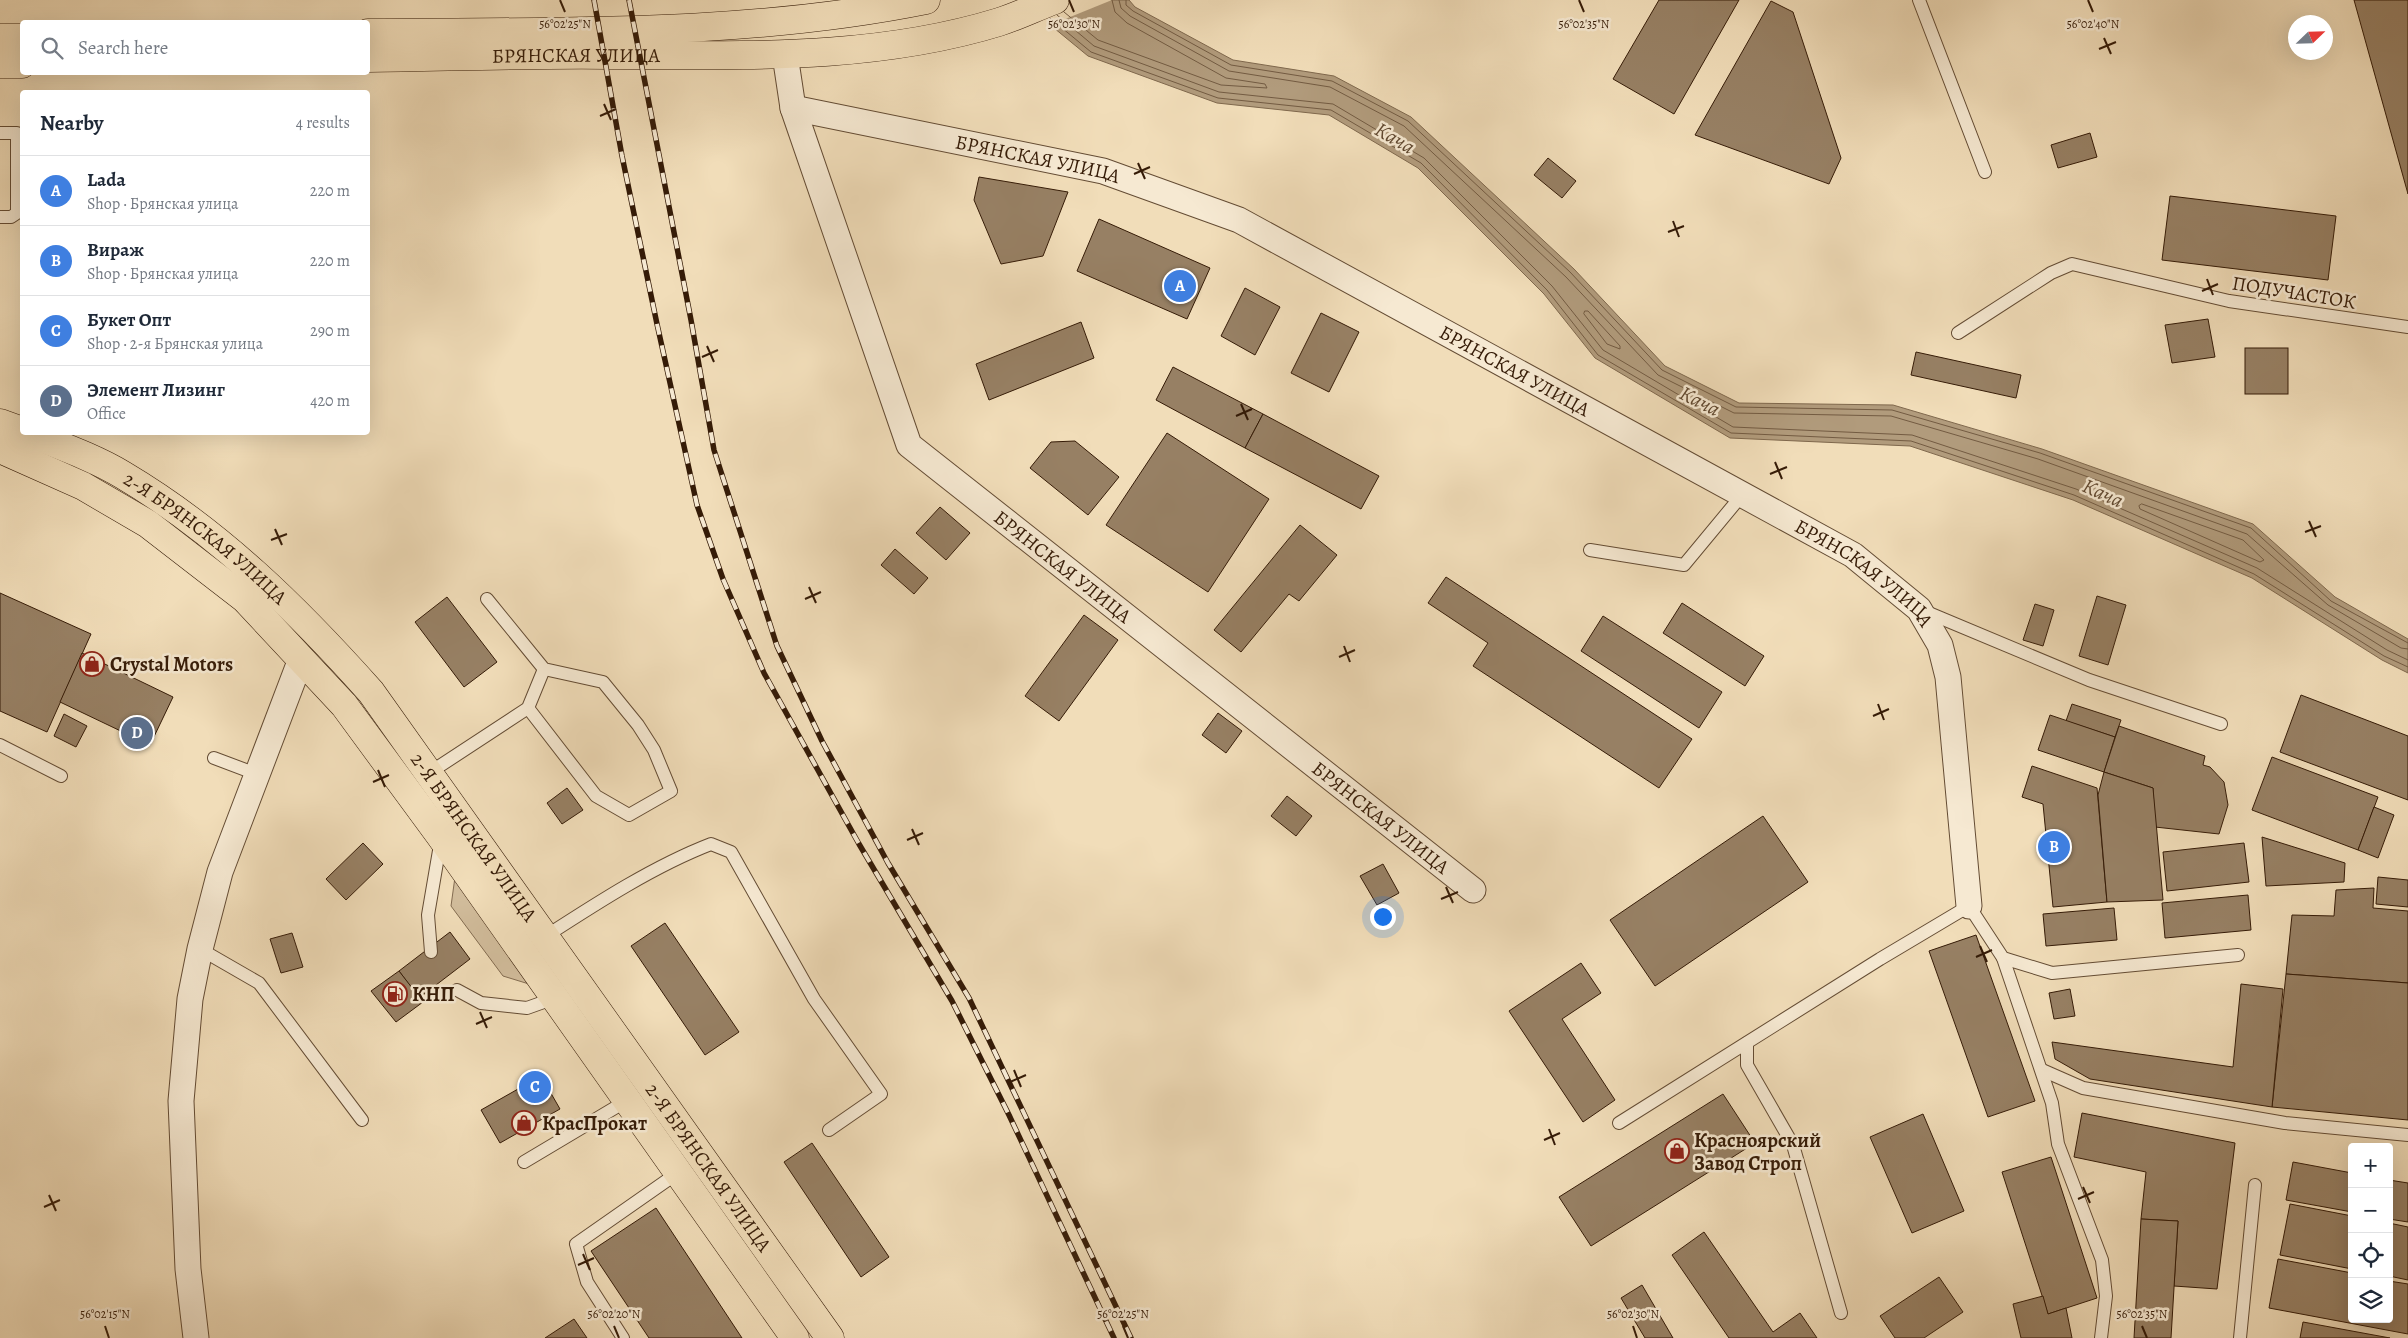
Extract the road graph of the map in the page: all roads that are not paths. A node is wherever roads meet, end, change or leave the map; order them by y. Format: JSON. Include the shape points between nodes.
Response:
{"nodes":[{"id":1,"x":926,"y":0,"type":"edge"},
{"id":2,"x":1055,"y":0,"type":"edge"},
{"id":3,"x":1919,"y":0,"type":"edge"},
{"id":4,"x":370,"y":33,"type":"edge"},
{"id":5,"x":0,"y":38,"type":"edge"},
{"id":6,"x":20,"y":38,"type":"edge"},
{"id":7,"x":785,"y":55,"type":"junction"},
{"id":8,"x":370,"y":58,"type":"edge"},
{"id":9,"x":0,"y":64,"type":"edge"},
{"id":10,"x":20,"y":64,"type":"edge"},
{"id":11,"x":793,"y":108,"type":"junction"},
{"id":12,"x":0,"y":133,"type":"edge"},
{"id":13,"x":1985,"y":172,"type":"dead end"},
{"id":14,"x":0,"y":217,"type":"edge"},
{"id":15,"x":2408,"y":327,"type":"edge"},
{"id":16,"x":1958,"y":333,"type":"dead end"},
{"id":17,"x":0,"y":423,"type":"edge"},
{"id":18,"x":20,"y":430,"type":"edge"},
{"id":19,"x":31,"y":435,"type":"edge"},
{"id":20,"x":0,"y":449,"type":"edge"},
{"id":21,"x":1742,"y":494,"type":"junction"},
{"id":22,"x":1590,"y":550,"type":"dead end"},
{"id":23,"x":487,"y":599,"type":"dead end"},
{"id":24,"x":1919,"y":609,"type":"junction"},
{"id":25,"x":301,"y":659,"type":"junction"},
{"id":26,"x":544,"y":670,"type":"junction"},
{"id":27,"x":528,"y":708,"type":"junction"},
{"id":28,"x":2220,"y":724,"type":"dead end"},
{"id":29,"x":0,"y":745,"type":"edge"},
{"id":30,"x":214,"y":758,"type":"dead end"},
{"id":31,"x":429,"y":773,"type":"junction"},
{"id":32,"x":258,"y":775,"type":"junction"},
{"id":33,"x":61,"y":776,"type":"dead end"},
{"id":34,"x":441,"y":837,"type":"junction"},
{"id":35,"x":1473,"y":890,"type":"dead end"},
{"id":36,"x":1969,"y":906,"type":"junction"},
{"id":37,"x":546,"y":936,"type":"junction"},
{"id":38,"x":200,"y":949,"type":"junction"},
{"id":39,"x":431,"y":952,"type":"dead end"},
{"id":40,"x":2238,"y":955,"type":"dead end"},
{"id":41,"x":2003,"y":958,"type":"junction"},
{"id":42,"x":457,"y":990,"type":"dead end"},
{"id":43,"x":555,"y":998,"type":"junction"},
{"id":44,"x":1747,"y":1043,"type":"junction"},
{"id":45,"x":2042,"y":1070,"type":"junction"},
{"id":46,"x":628,"y":1100,"type":"junction"},
{"id":47,"x":362,"y":1120,"type":"dead end"},
{"id":48,"x":1619,"y":1123,"type":"dead end"},
{"id":49,"x":829,"y":1130,"type":"dead end"},
{"id":50,"x":2408,"y":1135,"type":"edge"},
{"id":51,"x":524,"y":1162,"type":"dead end"},
{"id":52,"x":679,"y":1172,"type":"junction"},
{"id":53,"x":2255,"y":1185,"type":"dead end"},
{"id":54,"x":1841,"y":1313,"type":"dead end"},
{"id":55,"x":196,"y":1338,"type":"edge"},
{"id":56,"x":623,"y":1338,"type":"edge"},
{"id":57,"x":795,"y":1338,"type":"edge"},
{"id":58,"x":830,"y":1338,"type":"edge"},
{"id":59,"x":2101,"y":1338,"type":"edge"},
{"id":60,"x":2240,"y":1338,"type":"edge"}],
"edges":[{"from":1,"to":4,"type":"main road","name":"БРЯНСКАЯ УЛИЦА","via":[[847,15],[741,25]]},
{"from":2,"to":7,"type":"main road","name":"БРЯНСКАЯ УЛИЦА","via":[[999,22],[925,40]]},
{"from":3,"to":13,"type":"lane"},
{"from":5,"to":6,"type":"main road"},
{"from":7,"to":8,"type":"main road","name":"БРЯНСКАЯ УЛИЦА","via":[[562,54]]},
{"from":7,"to":11,"type":"street","name":"БРЯНСКАЯ УЛИЦА"},
{"from":9,"to":10,"type":"main road"},
{"from":11,"to":21,"type":"street","name":"БРЯНСКАЯ УЛИЦА","via":[[1103,170],[1239,220]]},
{"from":11,"to":35,"type":"street","name":"БРЯНСКАЯ УЛИЦА","via":[[909,445]]},
{"from":12,"to":14,"type":"lane","via":[[17,133],[17,213],[12,218]]},
{"from":15,"to":16,"type":"lane","name":"ПОДУЧАСТОК","via":[[2229,301],[2072,264],[2051,273]]},
{"from":17,"to":18,"type":"main road","name":"2-Я БРЯНСКАЯ УЛИЦА"},
{"from":19,"to":31,"type":"main road","name":"2-Я БРЯНСКАЯ УЛИЦА","via":[[122,474],[228,548],[321,636],[371,692]]},
{"from":20,"to":25,"type":"main road","name":"2-Я БРЯНСКАЯ УЛИЦА","via":[[83,486],[148,524],[245,599]]},
{"from":21,"to":22,"type":"lane","via":[[1684,565]]},
{"from":21,"to":24,"type":"street","name":"БРЯНСКАЯ УЛИЦА","via":[[1853,555]]},
{"from":23,"to":26,"type":"lane"},
{"from":24,"to":28,"type":"lane","via":[[2089,680]]},
{"from":24,"to":36,"type":"street","name":"БРЯНСКАЯ УЛИЦА","via":[[1940,645],[1948,678]]},
{"from":25,"to":32,"type":"street"},
{"from":25,"to":34,"type":"main road","name":"2-Я БРЯНСКАЯ УЛИЦА","via":[[344,705]]},
{"from":26,"to":27,"type":"lane"},
{"from":26,"to":27,"type":"lane","via":[[603,682],[654,750],[671,791],[629,814],[596,796]]},
{"from":27,"to":31,"type":"lane"},
{"from":29,"to":33,"type":"lane"},
{"from":30,"to":32,"type":"lane"},
{"from":31,"to":37,"type":"main road","name":"2-Я БРЯНСКАЯ УЛИЦА"},
{"from":32,"to":38,"type":"street","via":[[220,872]]},
{"from":34,"to":39,"type":"lane","via":[[428,915]]},
{"from":34,"to":43,"type":"main road","name":"2-Я БРЯНСКАЯ УЛИЦА"},
{"from":36,"to":41,"type":"lane"},
{"from":36,"to":44,"type":"lane"},
{"from":37,"to":49,"type":"lane","via":[[689,852],[711,844],[731,852],[814,999],[881,1094]]},
{"from":37,"to":58,"type":"main road","name":"2-Я БРЯНСКАЯ УЛИЦА"},
{"from":38,"to":47,"type":"lane","via":[[259,983]]},
{"from":38,"to":55,"type":"street","via":[[190,999],[181,1100],[188,1269]]},
{"from":40,"to":41,"type":"lane","via":[[2052,973]]},
{"from":41,"to":45,"type":"lane"},
{"from":42,"to":43,"type":"lane","via":[[482,1003],[527,1008]]},
{"from":43,"to":46,"type":"main road","name":"2-Я БРЯНСКАЯ УЛИЦА"},
{"from":44,"to":48,"type":"lane"},
{"from":44,"to":54,"type":"lane","via":[[1747,1065],[1793,1145]]},
{"from":45,"to":50,"type":"lane","via":[[2093,1090],[2285,1123]]},
{"from":45,"to":59,"type":"lane","via":[[2052,1103],[2058,1144],[2102,1260],[2106,1296]]},
{"from":46,"to":51,"type":"lane"},
{"from":46,"to":52,"type":"main road","name":"2-Я БРЯНСКАЯ УЛИЦА"},
{"from":52,"to":56,"type":"lane","via":[[576,1244],[587,1282]]},
{"from":52,"to":57,"type":"main road","name":"2-Я БРЯНСКАЯ УЛИЦА"},
{"from":53,"to":60,"type":"lane"}]}
